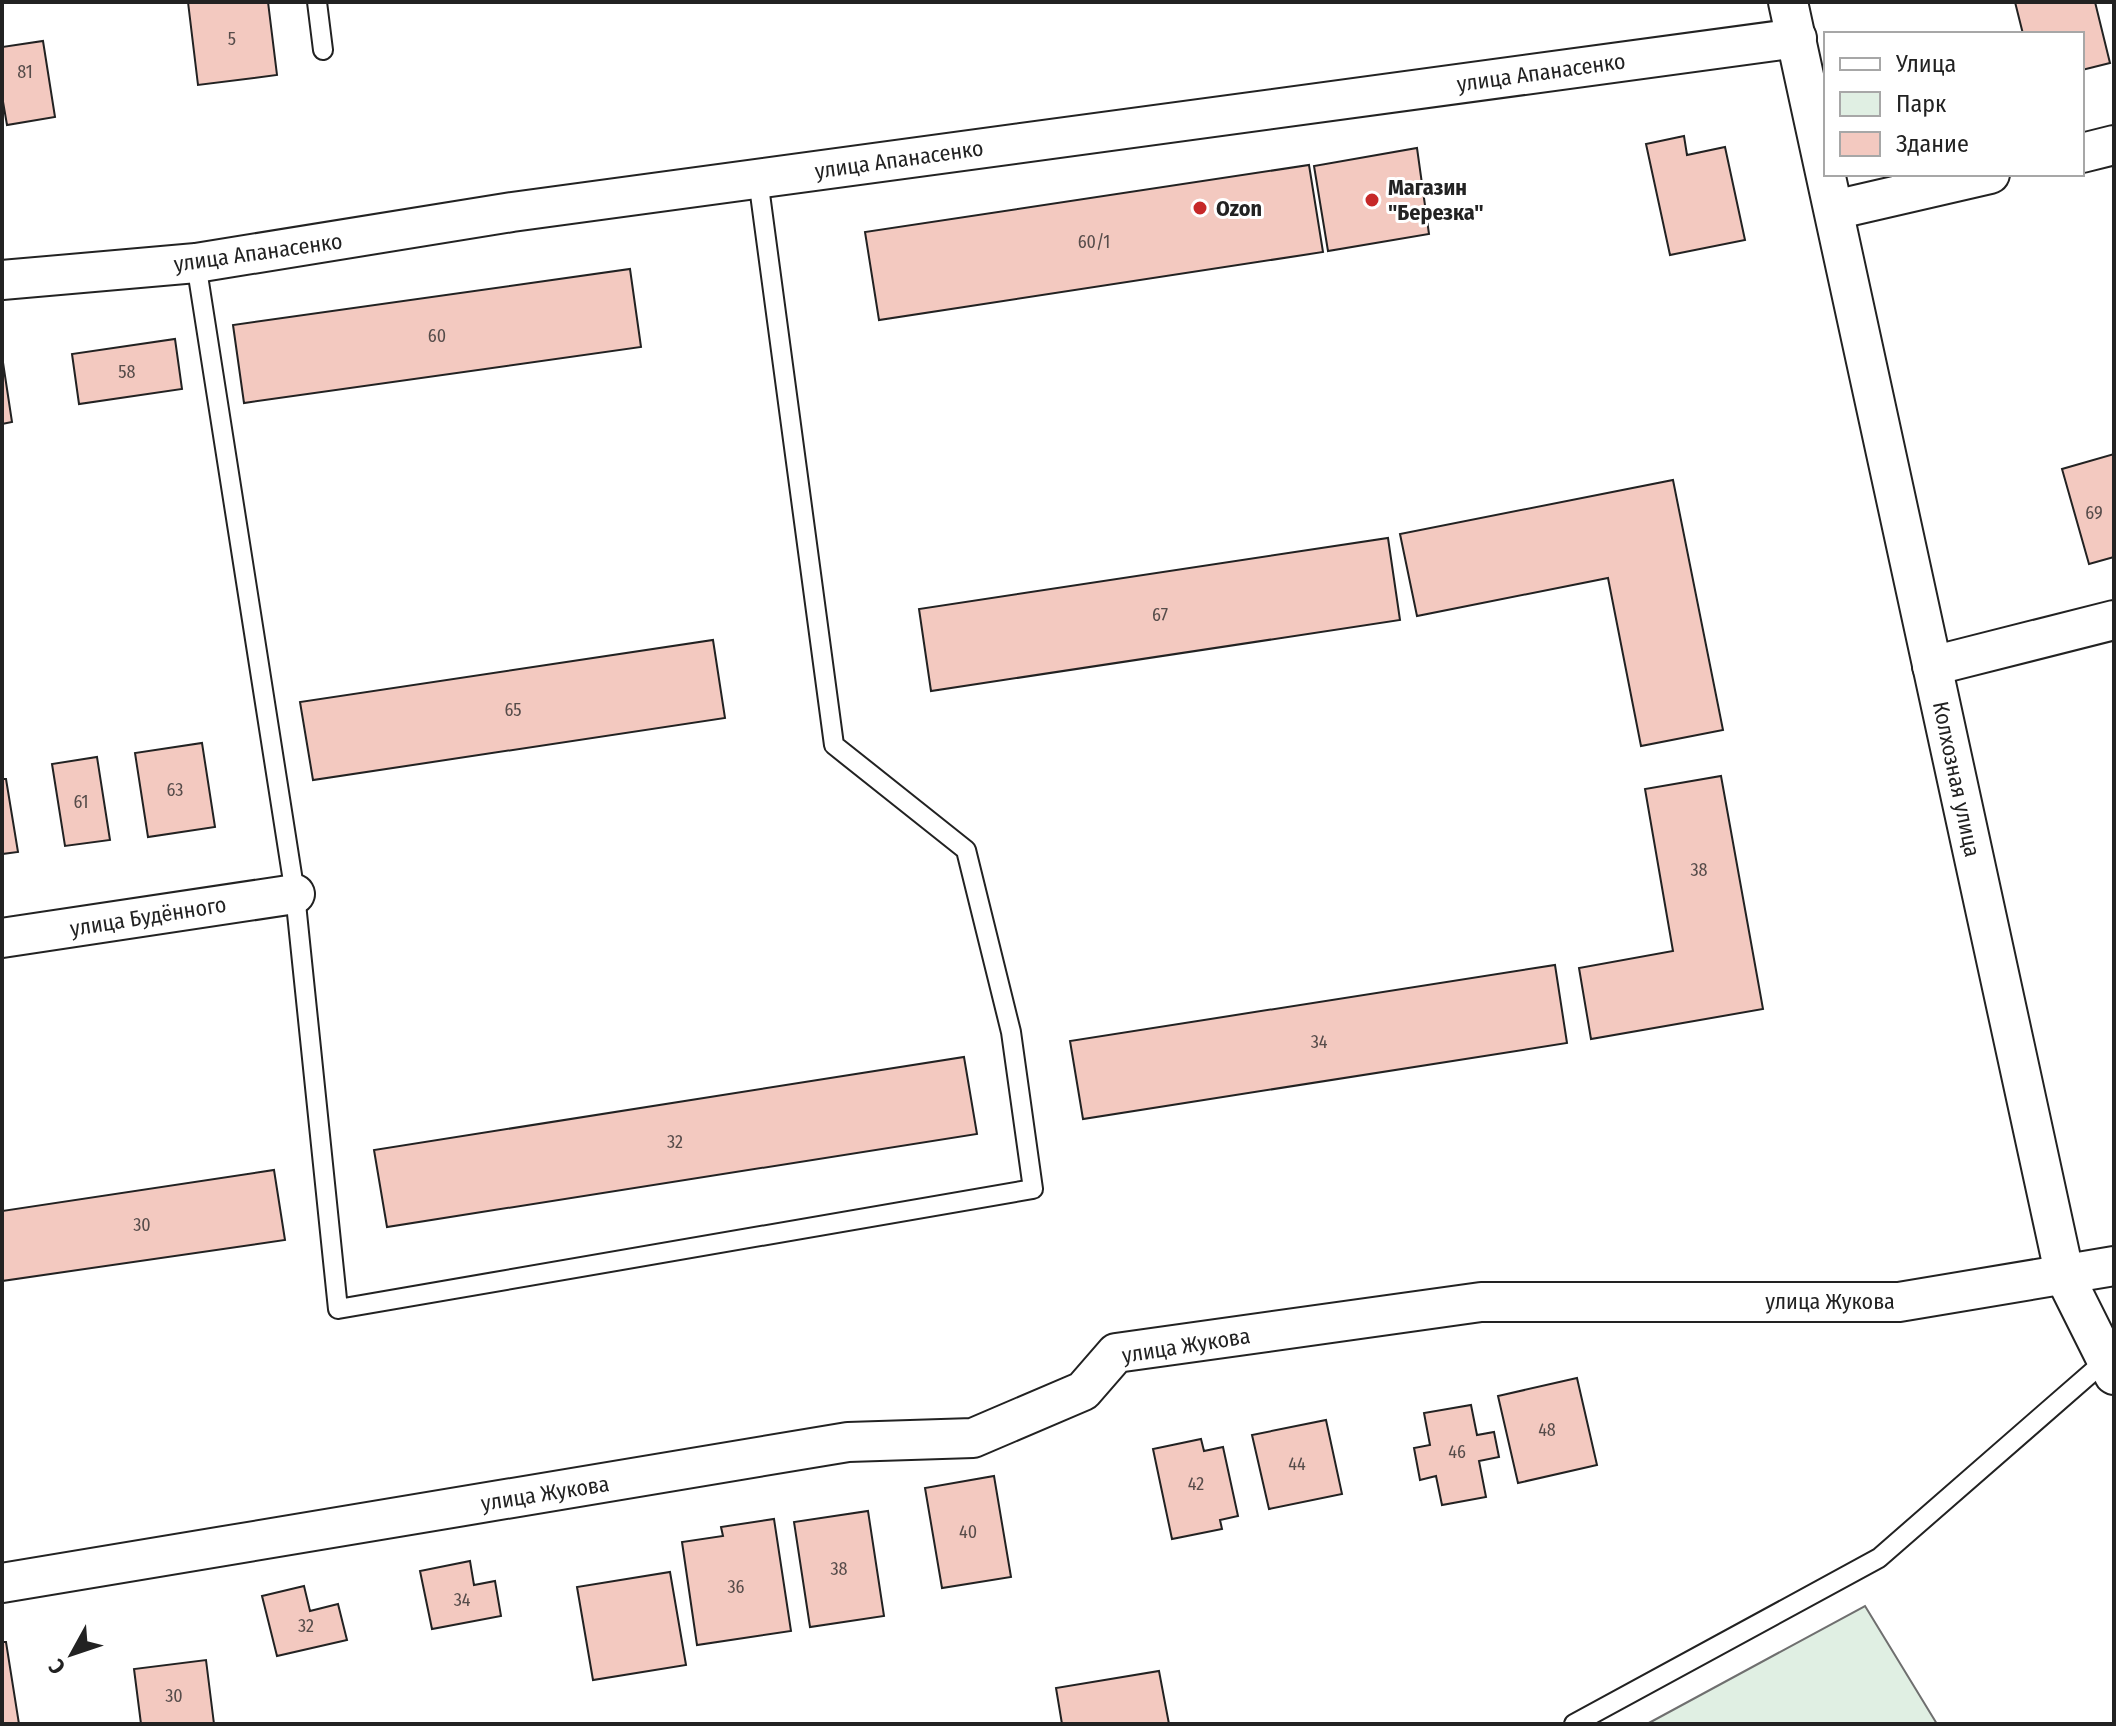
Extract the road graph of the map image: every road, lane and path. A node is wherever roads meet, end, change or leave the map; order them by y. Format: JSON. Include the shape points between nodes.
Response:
{"nodes":[{"id":1,"x":317,"y":2,"type":"edge"},
{"id":2,"x":1792,"y":20,"type":"edge"},
{"id":3,"x":323,"y":50,"type":"dead end"},
{"id":4,"x":2114,"y":145,"type":"edge"},
{"id":5,"x":2084,"y":152,"type":"edge"},
{"id":6,"x":1824,"y":165,"type":"edge"},
{"id":7,"x":1826,"y":176,"type":"edge"},
{"id":8,"x":1981,"y":176,"type":"edge"},
{"id":9,"x":758,"y":179,"type":"junction"},
{"id":10,"x":1834,"y":210,"type":"junction"},
{"id":11,"x":196,"y":263,"type":"junction"},
{"id":12,"x":2,"y":280,"type":"edge"},
{"id":13,"x":2114,"y":620,"type":"edge"},
{"id":14,"x":1932,"y":666,"type":"junction"},
{"id":15,"x":295,"y":894,"type":"junction"},
{"id":16,"x":2,"y":938,"type":"edge"},
{"id":17,"x":2114,"y":1266,"type":"edge"},
{"id":18,"x":2065,"y":1277,"type":"junction"},
{"id":19,"x":2110,"y":1367,"type":"edge"},
{"id":20,"x":2,"y":1583,"type":"edge"},
{"id":21,"x":1574,"y":1724,"type":"edge"}],
"edges":[{"from":1,"to":3,"type":"lane"},
{"from":2,"to":6,"type":"street","name":"Колхозная улица"},
{"from":2,"to":9,"type":"street","name":"улица Апанасенко"},
{"from":4,"to":5,"type":"street"},
{"from":7,"to":10,"type":"street","name":"Колхозная улица"},
{"from":8,"to":10,"type":"street"},
{"from":9,"to":11,"type":"street","name":"улица Апанасенко"},
{"from":9,"to":15,"type":"lane","via":[[834,745],[966,850],[1011,1032],[1033,1189],[338,1309]]},
{"from":10,"to":14,"type":"street","name":"Колхозная улица"},
{"from":11,"to":12,"type":"street","name":"улица Апанасенко"},
{"from":11,"to":15,"type":"lane"},
{"from":13,"to":14,"type":"street"},
{"from":14,"to":18,"type":"street","name":"Колхозная улица"},
{"from":15,"to":16,"type":"street","name":"улица Будённого"},
{"from":17,"to":18,"type":"street","name":"улица Жукова"},
{"from":18,"to":19,"type":"street","name":"Колхозная улица"},
{"from":18,"to":20,"type":"street","name":"улица Жукова","via":[[1899,1302],[1481,1302],[1116,1353],[1083,1391],[973,1438],[848,1442]]},
{"from":19,"to":21,"type":"lane","via":[[1879,1558]]}]}
